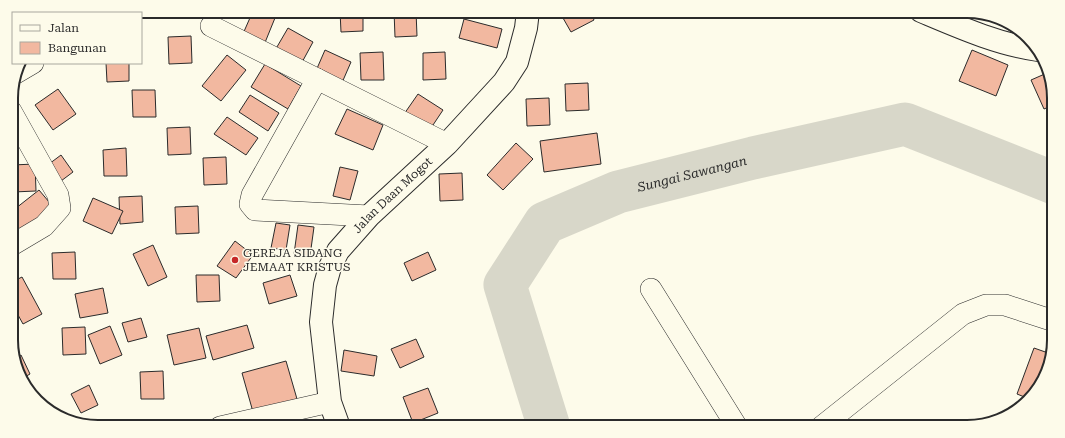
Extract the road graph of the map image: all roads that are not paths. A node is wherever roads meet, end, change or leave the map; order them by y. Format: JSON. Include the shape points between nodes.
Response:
{"nodes":[{"id":1,"x":527,"y":18,"type":"edge"},
{"id":2,"x":938,"y":18,"type":"edge"},
{"id":3,"x":211,"y":26,"type":"dead end"},
{"id":4,"x":1030,"y":49,"type":"edge"},
{"id":5,"x":317,"y":79,"type":"junction"},
{"id":6,"x":18,"y":124,"type":"edge"},
{"id":7,"x":447,"y":144,"type":"junction"},
{"id":8,"x":369,"y":216,"type":"junction"},
{"id":9,"x":18,"y":241,"type":"edge"},
{"id":10,"x":651,"y":289,"type":"dead end"},
{"id":11,"x":1047,"y":319,"type":"edge"},
{"id":12,"x":330,"y":402,"type":"junction"},
{"id":13,"x":251,"y":420,"type":"edge"},
{"id":14,"x":336,"y":420,"type":"edge"},
{"id":15,"x":734,"y":420,"type":"edge"},
{"id":16,"x":830,"y":420,"type":"edge"}],
"edges":[{"from":1,"to":7,"type":"main road","name":"Jalan Daan Mogot","via":[[517,62],[504,82]]},
{"from":2,"to":4,"type":"main road","via":[[974,33]]},
{"from":3,"to":5,"type":"street"},
{"from":5,"to":7,"type":"street"},
{"from":5,"to":8,"type":"street","via":[[252,195],[250,204],[255,210]]},
{"from":6,"to":9,"type":"street","via":[[58,195],[60,208],[44,226]]},
{"from":7,"to":8,"type":"main road","name":"Jalan Daan Mogot"},
{"from":8,"to":12,"type":"main road","name":"Jalan Daan Mogot","via":[[338,251],[325,285],[322,322]]},
{"from":10,"to":15,"type":"street"},
{"from":11,"to":16,"type":"street","via":[[1005,305],[986,305],[963,314]]},
{"from":12,"to":13,"type":"street"},
{"from":12,"to":14,"type":"main road","name":"Jalan Daan Mogot"}]}
